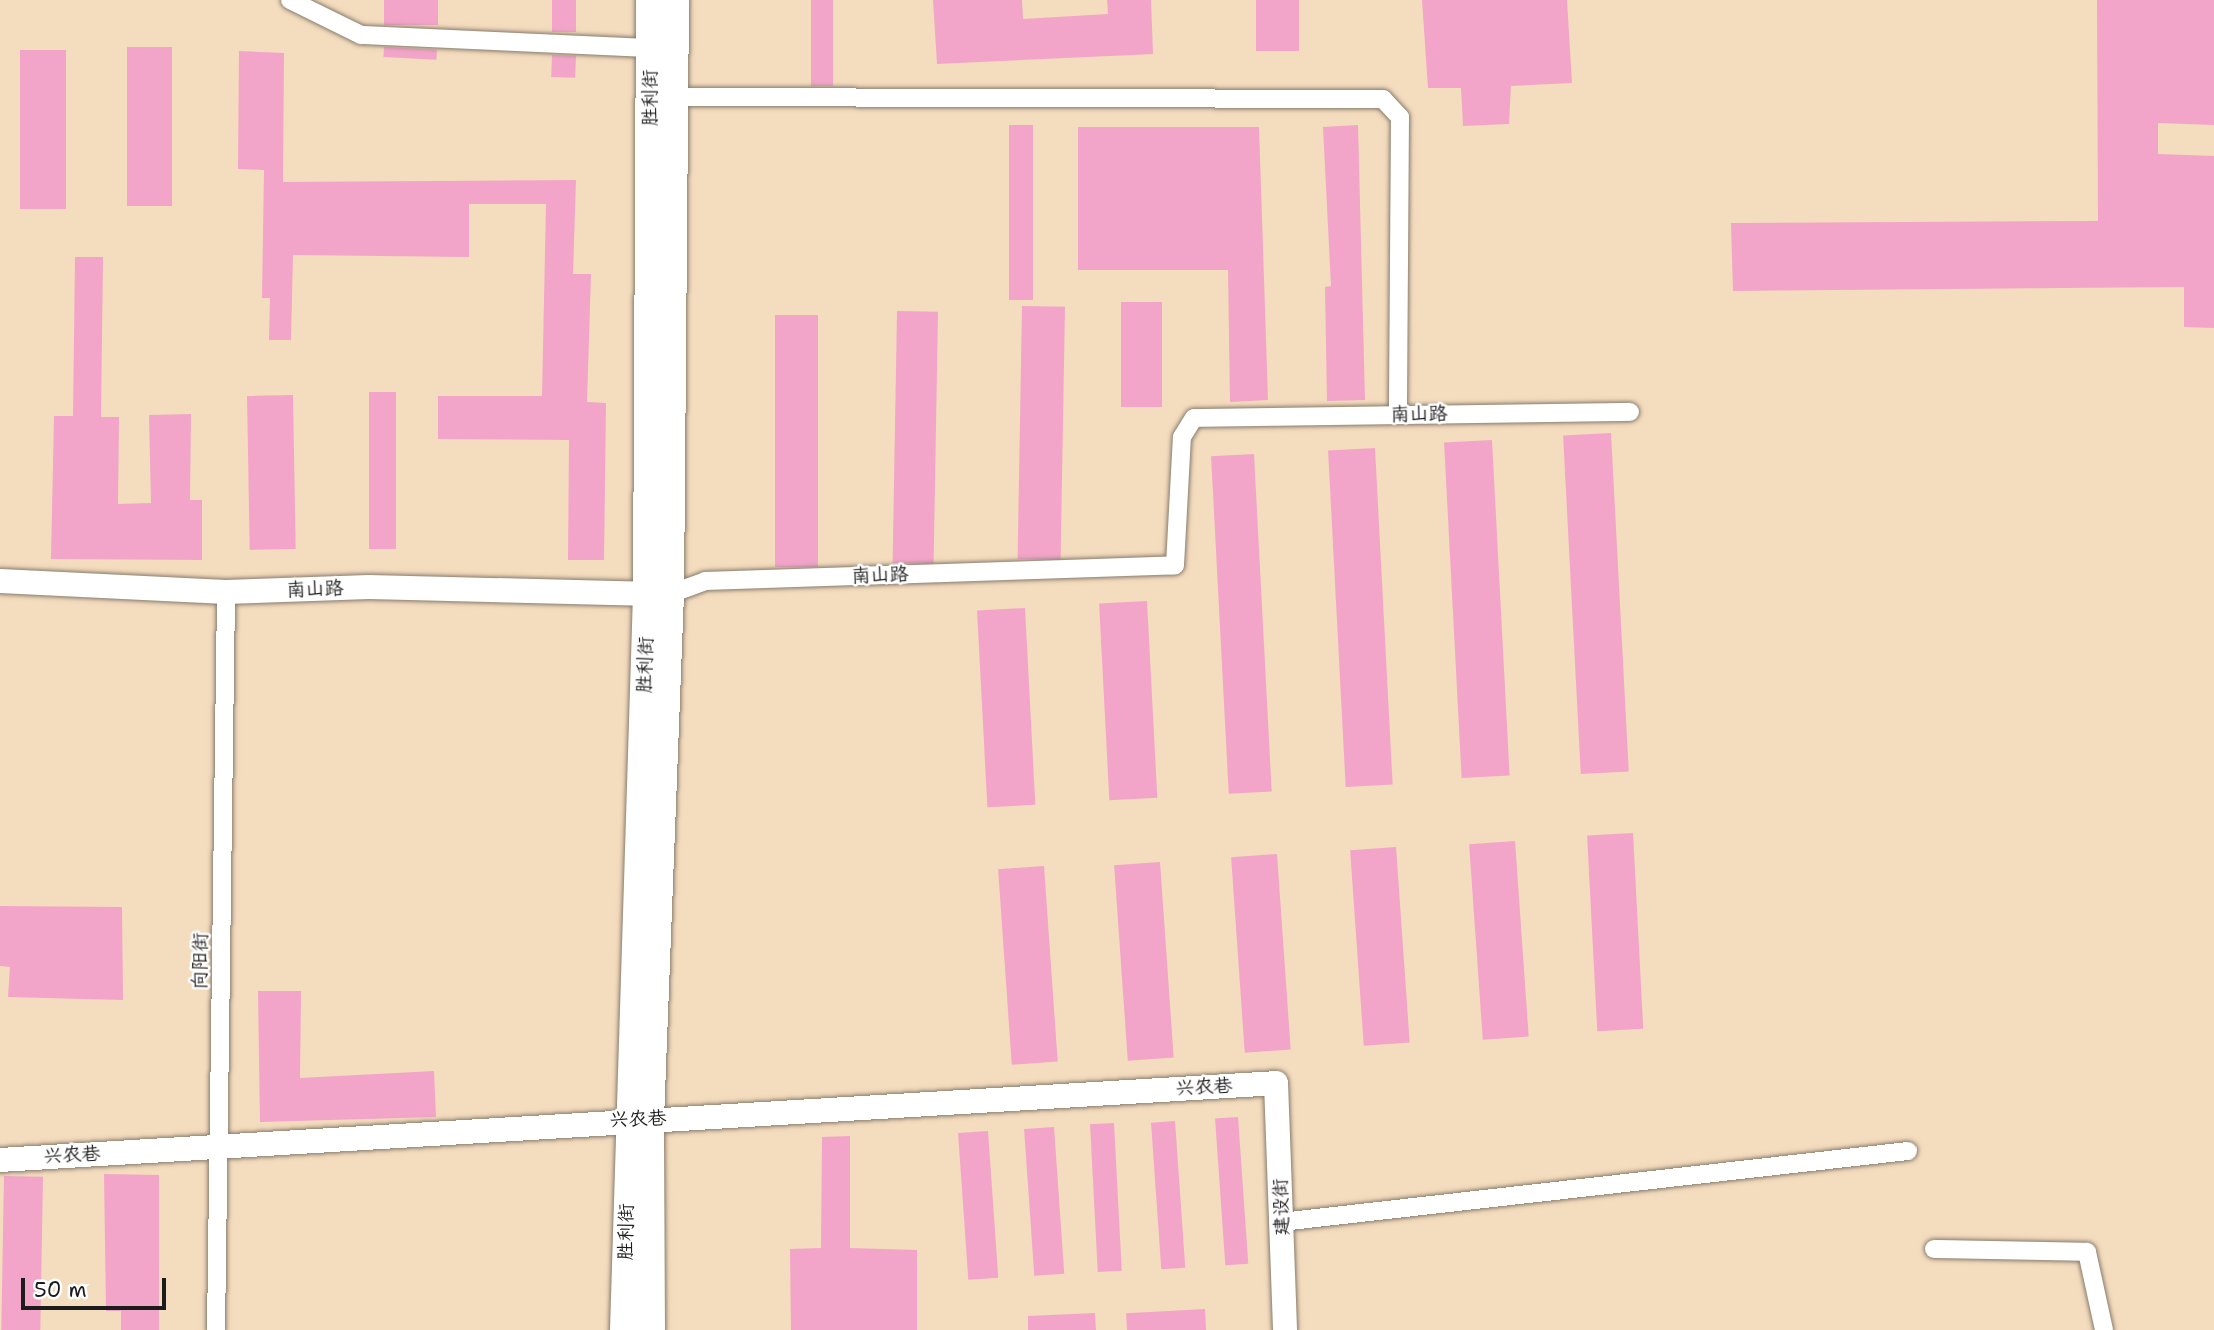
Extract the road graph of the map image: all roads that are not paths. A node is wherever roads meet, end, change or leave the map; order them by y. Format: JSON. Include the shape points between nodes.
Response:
{"nodes":[{"id":1,"x":289,"y":0,"type":"edge"},
{"id":2,"x":650,"y":0,"type":"edge"},
{"id":3,"x":675,"y":0,"type":"edge"},
{"id":4,"x":650,"y":48,"type":"junction"},
{"id":5,"x":674,"y":97,"type":"junction"},
{"id":6,"x":1630,"y":412,"type":"dead end"},
{"id":7,"x":1398,"y":415,"type":"junction"},
{"id":8,"x":0,"y":582,"type":"edge"},
{"id":9,"x":226,"y":592,"type":"junction"},
{"id":10,"x":659,"y":594,"type":"junction"},
{"id":11,"x":1276,"y":1083,"type":"joint"},
{"id":12,"x":639,"y":1119,"type":"junction"},
{"id":13,"x":219,"y":1147,"type":"junction"},
{"id":14,"x":1908,"y":1151,"type":"dead end"},
{"id":15,"x":0,"y":1160,"type":"edge"},
{"id":16,"x":1281,"y":1222,"type":"junction"},
{"id":17,"x":1934,"y":1249,"type":"dead end"},
{"id":18,"x":216,"y":1330,"type":"edge"},
{"id":19,"x":624,"y":1330,"type":"edge"},
{"id":20,"x":650,"y":1330,"type":"edge"},
{"id":21,"x":1285,"y":1330,"type":"edge"},
{"id":22,"x":2104,"y":1330,"type":"edge"}],
"edges":[{"from":1,"to":4,"type":"street","via":[[361,35]]},
{"from":2,"to":4,"type":"main road","name":"胜利街"},
{"from":3,"to":5,"type":"main road","name":"胜利街"},
{"from":4,"to":10,"type":"main road","name":"胜利街"},
{"from":5,"to":7,"type":"street","via":[[1382,99],[1400,117]]},
{"from":5,"to":10,"type":"main road","name":"胜利街"},
{"from":6,"to":7,"type":"street","name":"南山路"},
{"from":7,"to":10,"type":"street","name":"南山路","via":[[1194,418],[1182,437],[1175,565],[705,580]]},
{"from":8,"to":9,"type":"street","name":"南山路"},
{"from":9,"to":10,"type":"street","name":"南山路","via":[[369,587]]},
{"from":9,"to":13,"type":"street","name":"向阳街"},
{"from":10,"to":12,"type":"main road","name":"胜利街"},
{"from":11,"to":12,"type":"street","name":"兴农巷"},
{"from":11,"to":16,"type":"street","name":"建设街"},
{"from":12,"to":13,"type":"street","name":"兴农巷"},
{"from":12,"to":19,"type":"main road","name":"胜利街"},
{"from":12,"to":20,"type":"main road","name":"胜利街"},
{"from":13,"to":15,"type":"street","name":"兴农巷"},
{"from":13,"to":18,"type":"street","name":"向阳街"},
{"from":14,"to":16,"type":"street"},
{"from":16,"to":21,"type":"street","name":"建设街"},
{"from":17,"to":22,"type":"street","via":[[2087,1252]]}]}
